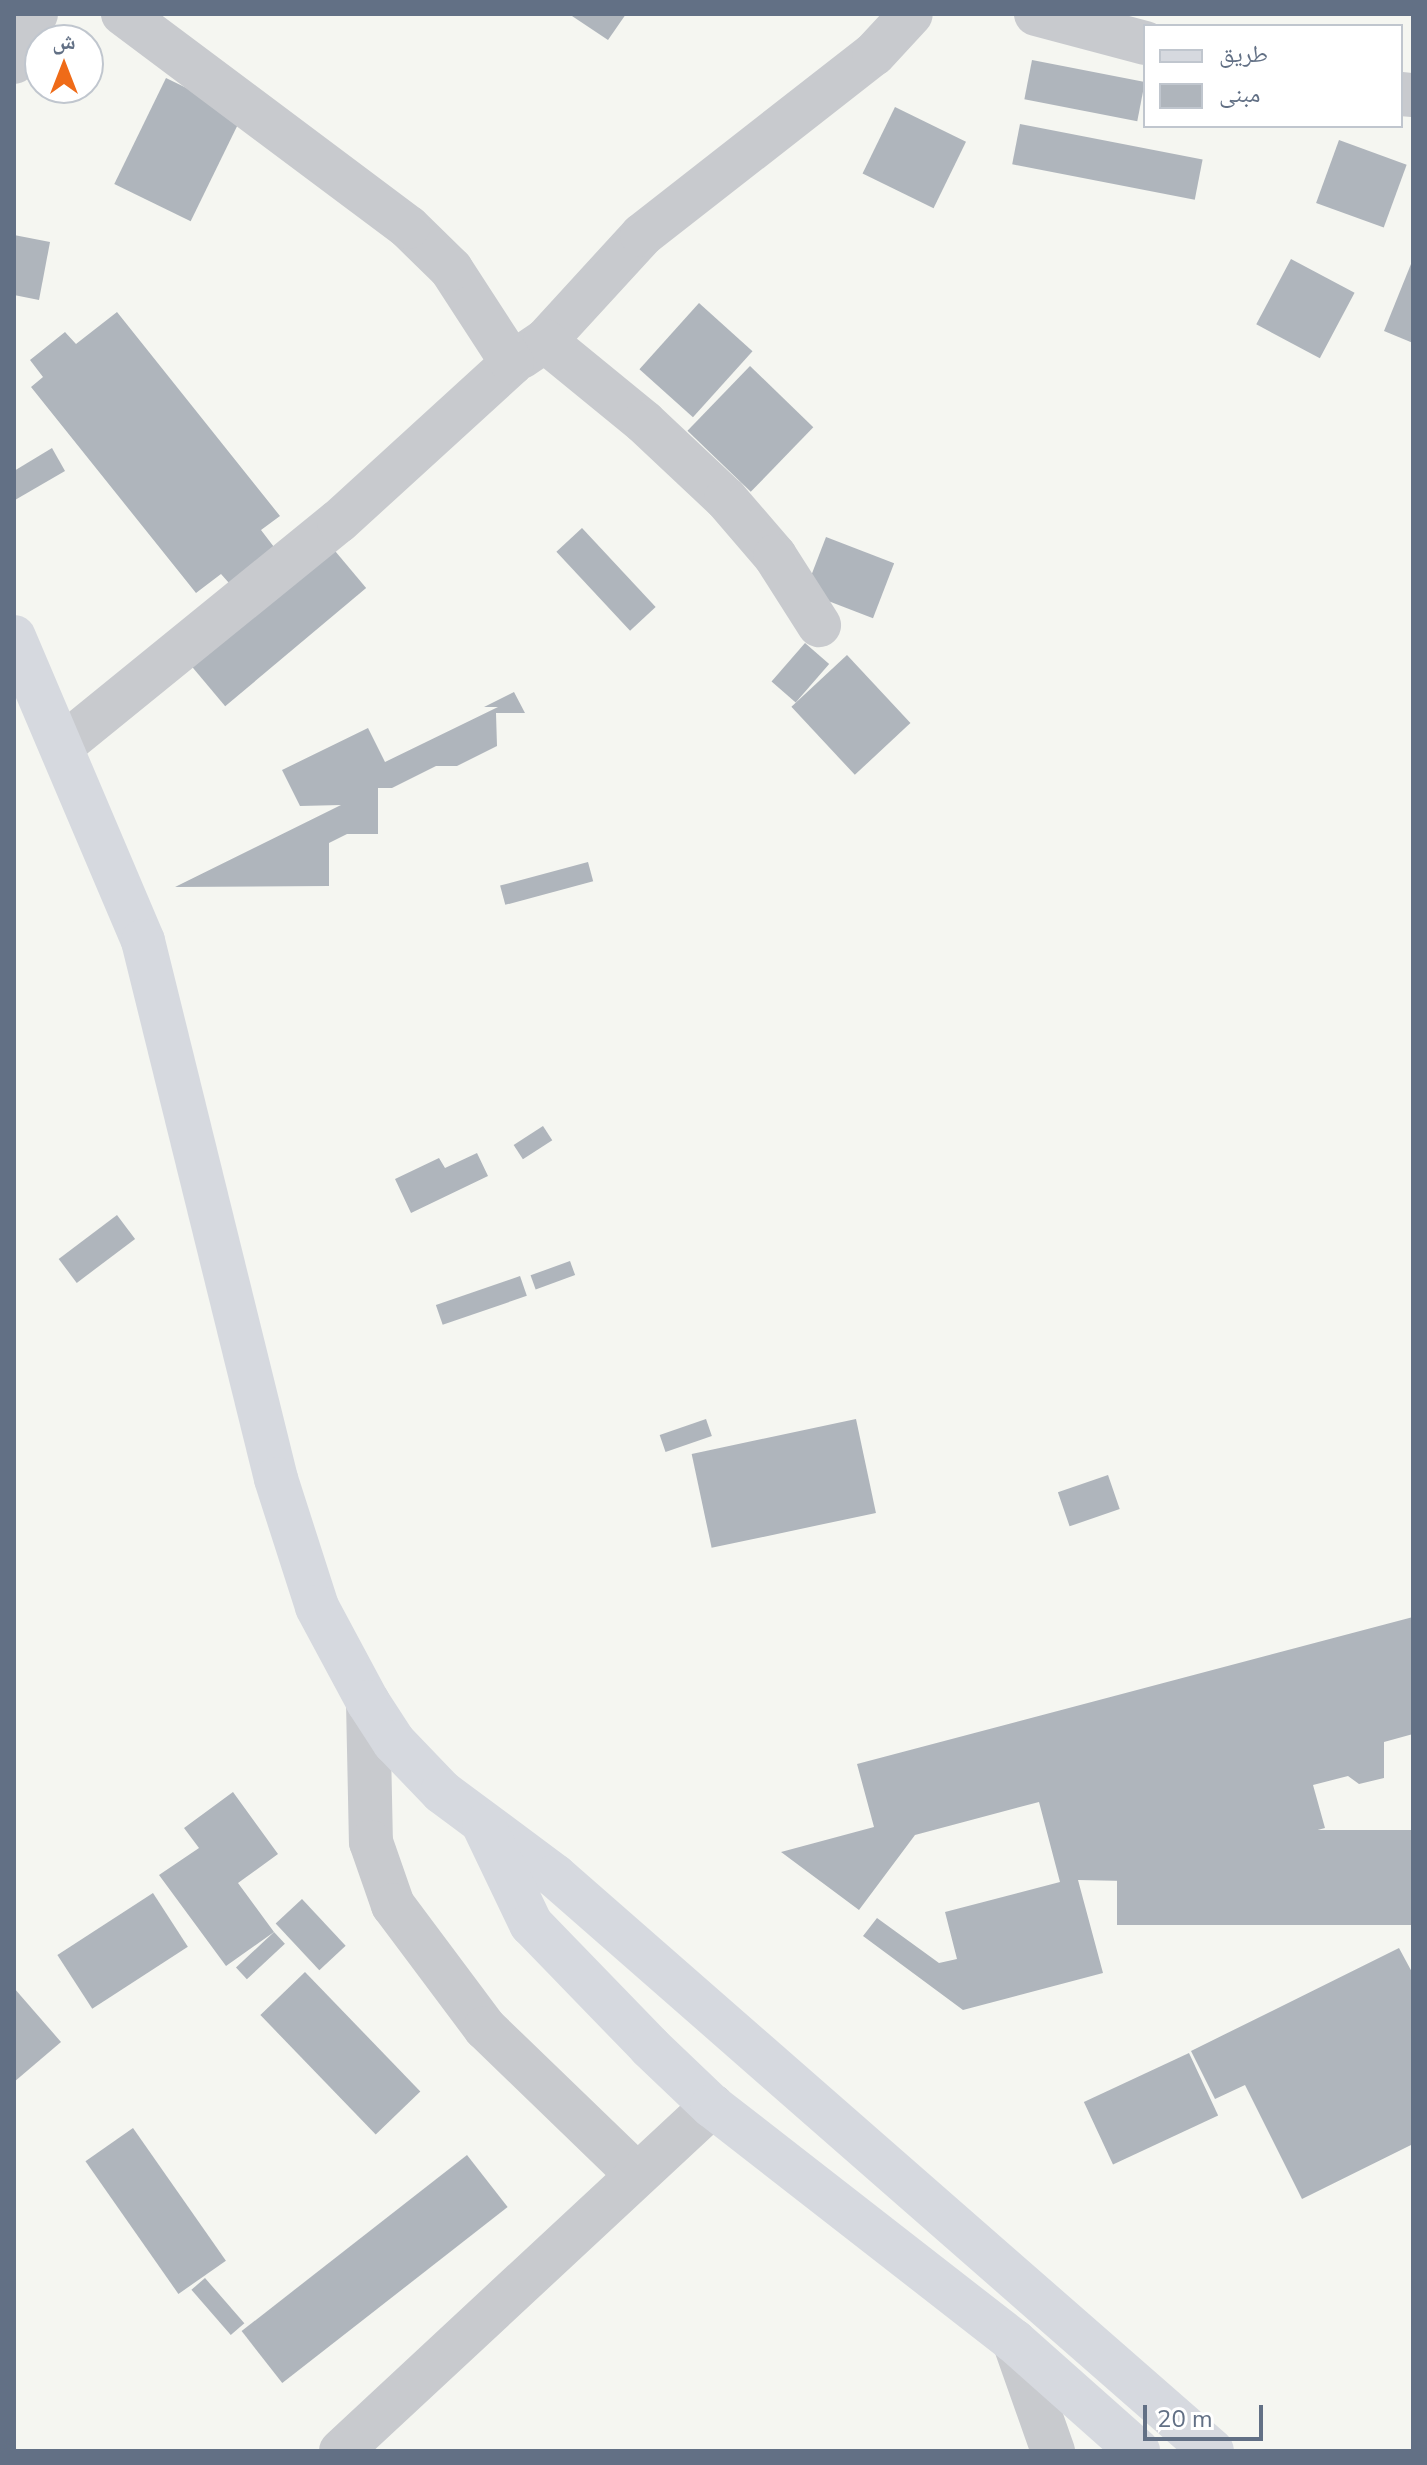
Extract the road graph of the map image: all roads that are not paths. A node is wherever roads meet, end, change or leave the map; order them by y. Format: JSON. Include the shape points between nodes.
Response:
{"nodes":[{"id":1,"x":36,"y":14,"type":"edge"},
{"id":2,"x":123,"y":14,"type":"edge"},
{"id":3,"x":911,"y":14,"type":"edge"},
{"id":4,"x":1036,"y":14,"type":"edge"},
{"id":5,"x":1143,"y":42,"type":"edge"},
{"id":6,"x":14,"y":62,"type":"edge"},
{"id":7,"x":529,"y":352,"type":"junction"},
{"id":8,"x":819,"y":625,"type":"dead end"},
{"id":9,"x":14,"y":637,"type":"edge"},
{"id":10,"x":63,"y":745,"type":"junction"},
{"id":11,"x":368,"y":1702,"type":"junction"},
{"id":12,"x":484,"y":1826,"type":"junction"},
{"id":13,"x":712,"y":2106,"type":"junction"},
{"id":14,"x":637,"y":2175,"type":"junction"},
{"id":15,"x":1014,"y":2341,"type":"junction"},
{"id":16,"x":341,"y":2451,"type":"edge"},
{"id":17,"x":1053,"y":2451,"type":"edge"},
{"id":18,"x":1138,"y":2451,"type":"edge"},
{"id":19,"x":1212,"y":2451,"type":"edge"}],
"edges":[{"from":1,"to":6,"type":"street"},
{"from":2,"to":7,"type":"street","via":[[408,227]]},
{"from":3,"to":7,"type":"street","via":[[874,54],[642,235]]},
{"from":4,"to":5,"type":"street"},
{"from":7,"to":8,"type":"street","via":[[726,499],[775,556]]},
{"from":7,"to":10,"type":"street","via":[[339,521]]},
{"from":9,"to":10,"type":"main road"},
{"from":10,"to":11,"type":"main road","via":[[143,941],[232,1313],[294,1536],[317,1607]]},
{"from":11,"to":12,"type":"main road","via":[[418,1769]]},
{"from":11,"to":14,"type":"street","via":[[365,1784],[371,1842],[393,1905],[485,2028]]},
{"from":12,"to":13,"type":"main road","via":[[531,1924]]},
{"from":12,"to":19,"type":"main road","via":[[555,1876],[754,2057]]},
{"from":13,"to":14,"type":"street"},
{"from":13,"to":15,"type":"main road"},
{"from":14,"to":16,"type":"street"},
{"from":15,"to":17,"type":"street"},
{"from":15,"to":18,"type":"main road"}]}
